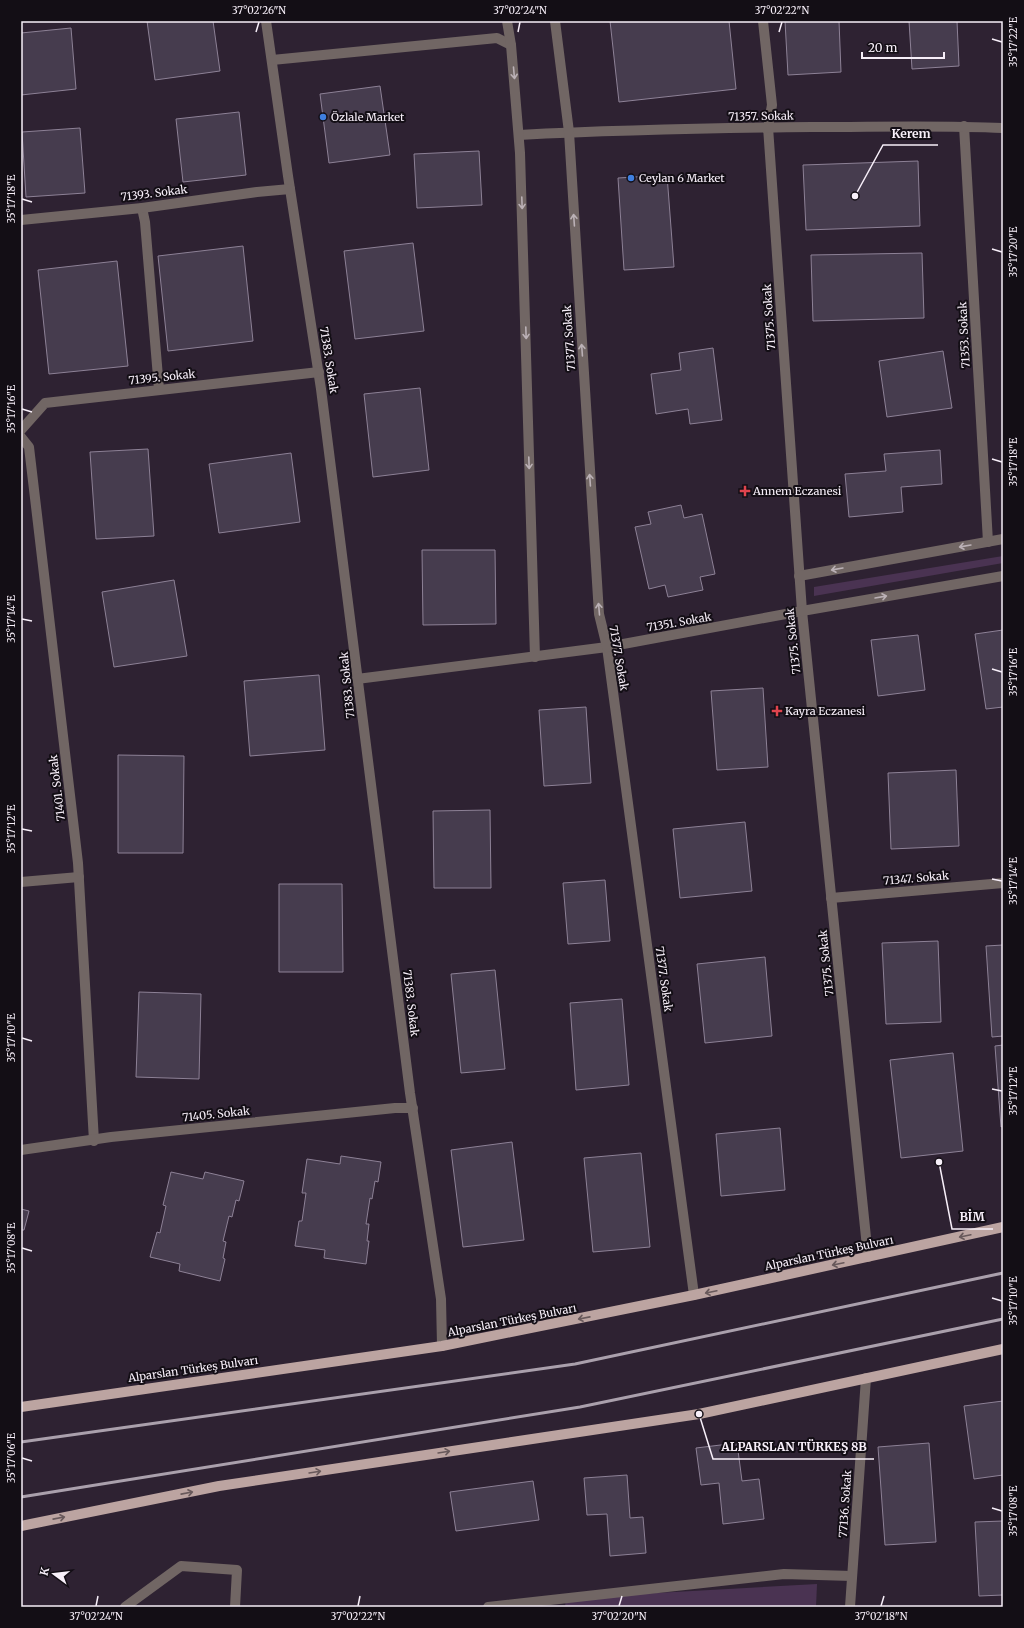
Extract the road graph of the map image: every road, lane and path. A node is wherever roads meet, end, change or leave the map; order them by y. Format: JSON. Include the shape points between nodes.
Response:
{"nodes":[{"id":1,"x":266,"y":21,"type":"edge"},
{"id":2,"x":506,"y":21,"type":"edge"},
{"id":3,"x":555,"y":21,"type":"edge"},
{"id":4,"x":763,"y":21,"type":"edge"},
{"id":5,"x":511,"y":45,"type":"junction"},
{"id":6,"x":272,"y":60,"type":"junction"},
{"id":7,"x":964,"y":126,"type":"junction"},
{"id":8,"x":768,"y":128,"type":"junction"},
{"id":9,"x":1003,"y":128,"type":"edge"},
{"id":10,"x":568,"y":132,"type":"junction"},
{"id":11,"x":519,"y":135,"type":"junction"},
{"id":12,"x":290,"y":189,"type":"junction"},
{"id":13,"x":142,"y":208,"type":"junction"},
{"id":14,"x":21,"y":220,"type":"edge"},
{"id":15,"x":319,"y":372,"type":"junction"},
{"id":16,"x":159,"y":389,"type":"junction"},
{"id":17,"x":21,"y":430,"type":"edge"},
{"id":18,"x":21,"y":437,"type":"edge"},
{"id":19,"x":1003,"y":539,"type":"edge"},
{"id":20,"x":988,"y":542,"type":"junction"},
{"id":21,"x":799,"y":576,"type":"junction"},
{"id":22,"x":1003,"y":576,"type":"edge"},
{"id":23,"x":802,"y":611,"type":"junction"},
{"id":24,"x":607,"y":647,"type":"junction"},
{"id":25,"x":535,"y":657,"type":"junction"},
{"id":26,"x":357,"y":680,"type":"junction"},
{"id":27,"x":79,"y":877,"type":"junction"},
{"id":28,"x":21,"y":882,"type":"edge"},
{"id":29,"x":1003,"y":883,"type":"edge"},
{"id":30,"x":831,"y":898,"type":"junction"},
{"id":31,"x":413,"y":1108,"type":"junction"},
{"id":32,"x":94,"y":1140,"type":"junction"},
{"id":33,"x":21,"y":1150,"type":"edge"},
{"id":34,"x":1003,"y":1227,"type":"edge"},
{"id":35,"x":868,"y":1257,"type":"junction"},
{"id":36,"x":694,"y":1295,"type":"junction"},
{"id":37,"x":442,"y":1346,"type":"junction"},
{"id":38,"x":1003,"y":1349,"type":"edge"},
{"id":39,"x":866,"y":1378,"type":"junction"},
{"id":40,"x":21,"y":1407,"type":"edge"},
{"id":41,"x":21,"y":1526,"type":"edge"},
{"id":42,"x":852,"y":1576,"type":"junction"},
{"id":43,"x":125,"y":1607,"type":"edge"},
{"id":44,"x":235,"y":1607,"type":"edge"},
{"id":45,"x":488,"y":1607,"type":"edge"},
{"id":46,"x":850,"y":1607,"type":"edge"}],
"edges":[{"from":1,"to":6,"type":"street","name":"71383. Sokak"},
{"from":2,"to":5,"type":"street"},
{"from":3,"to":10,"type":"street","name":"71377. Sokak"},
{"from":4,"to":8,"type":"street","name":"71375. Sokak","via":[[772,106]]},
{"from":5,"to":6,"type":"street","via":[[497,38]]},
{"from":5,"to":11,"type":"street","one_way":true},
{"from":6,"to":12,"type":"street","name":"71383. Sokak"},
{"from":7,"to":8,"type":"street","name":"71357. Sokak"},
{"from":7,"to":9,"type":"street","name":"71357. Sokak"},
{"from":7,"to":20,"type":"street","name":"71353. Sokak"},
{"from":8,"to":10,"type":"street","name":"71357. Sokak"},
{"from":8,"to":21,"type":"street","name":"71375. Sokak"},
{"from":10,"to":11,"type":"street","name":"71357. Sokak"},
{"from":24,"to":10,"type":"street","name":"71377. Sokak","one_way":true,"via":[[599,614]]},
{"from":11,"to":25,"type":"street","one_way":true},
{"from":12,"to":13,"type":"street","name":"71393. Sokak"},
{"from":12,"to":15,"type":"street","name":"71383. Sokak"},
{"from":13,"to":14,"type":"street","name":"71393. Sokak"},
{"from":13,"to":16,"type":"street"},
{"from":15,"to":16,"type":"street","name":"71395. Sokak"},
{"from":15,"to":26,"type":"street","name":"71383. Sokak","via":[[357,662]]},
{"from":16,"to":17,"type":"street","name":"71395. Sokak","via":[[45,403]]},
{"from":18,"to":27,"type":"street","name":"71401. Sokak","via":[[29,447]]},
{"from":19,"to":20,"type":"street"},
{"from":20,"to":21,"type":"street","one_way":true},
{"from":21,"to":23,"type":"street","name":"71375. Sokak"},
{"from":23,"to":22,"type":"street","name":"71351. Sokak","one_way":true},
{"from":23,"to":24,"type":"street","name":"71351. Sokak"},
{"from":23,"to":30,"type":"street","name":"71375. Sokak"},
{"from":24,"to":25,"type":"street","name":"71351. Sokak"},
{"from":24,"to":36,"type":"street","name":"71377. Sokak"},
{"from":25,"to":26,"type":"street","name":"71351. Sokak"},
{"from":26,"to":31,"type":"street","name":"71383. Sokak"},
{"from":27,"to":28,"type":"street"},
{"from":27,"to":32,"type":"street","name":"71401. Sokak"},
{"from":29,"to":30,"type":"street","name":"71347. Sokak"},
{"from":30,"to":35,"type":"street","name":"71375. Sokak"},
{"from":31,"to":32,"type":"street","name":"71405. Sokak"},
{"from":31,"to":37,"type":"street","name":"71383. Sokak","via":[[441,1299]]},
{"from":32,"to":33,"type":"street","name":"71405. Sokak"},
{"from":34,"to":35,"type":"main road","name":"Alparslan Türkeş Bulvarı","one_way":true},
{"from":35,"to":36,"type":"main road","name":"Alparslan Türkeş Bulvarı","one_way":true},
{"from":36,"to":37,"type":"main road","name":"Alparslan Türkeş Bulvarı","one_way":true},
{"from":37,"to":40,"type":"main road","name":"Alparslan Türkeş Bulvarı"},
{"from":38,"to":39,"type":"main road"},
{"from":41,"to":39,"type":"main road","one_way":true,"via":[[219,1486],[699,1414]]},
{"from":39,"to":42,"type":"street","name":"77136. Sokak"},
{"from":42,"to":45,"type":"street","via":[[784,1574]]},
{"from":42,"to":46,"type":"street","name":"77136. Sokak"},
{"from":43,"to":44,"type":"street","via":[[181,1566],[237,1570]]}]}
